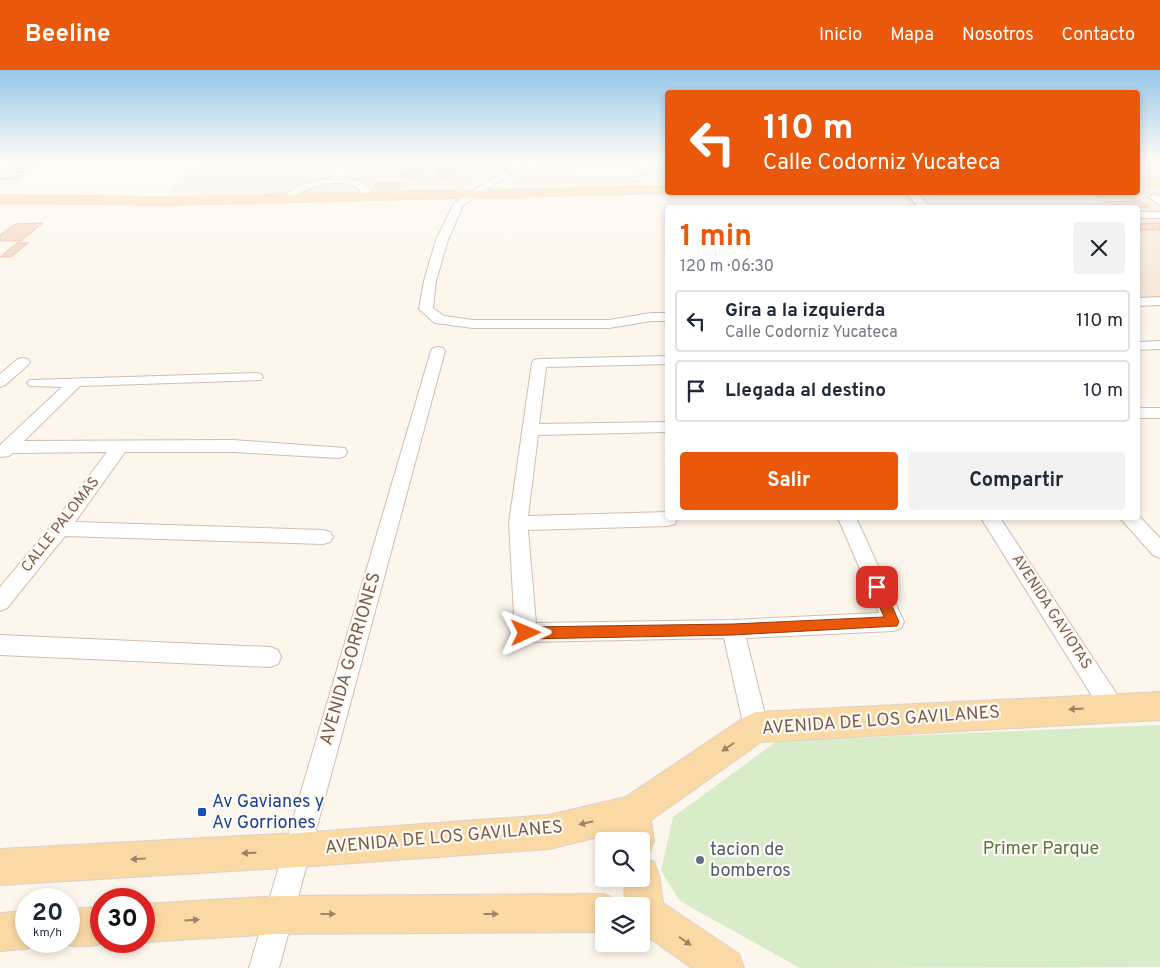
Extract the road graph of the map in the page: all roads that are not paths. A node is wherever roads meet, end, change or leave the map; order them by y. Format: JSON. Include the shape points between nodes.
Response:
{"nodes":[{"id":1,"x":459,"y":203,"type":"edge"},
{"id":2,"x":1160,"y":215,"type":"edge"},
{"id":3,"x":1140,"y":216,"type":"edge"},
{"id":4,"x":1140,"y":302,"type":"edge"},
{"id":5,"x":1160,"y":302,"type":"edge"},
{"id":6,"x":665,"y":317,"type":"edge"},
{"id":7,"x":1160,"y":345,"type":"edge"},
{"id":8,"x":1140,"y":346,"type":"edge"},
{"id":9,"x":438,"y":350,"type":"dead end"},
{"id":10,"x":665,"y":360,"type":"edge"},
{"id":11,"x":23,"y":362,"type":"dead end"},
{"id":12,"x":256,"y":377,"type":"dead end"},
{"id":13,"x":0,"y":382,"type":"edge"},
{"id":14,"x":76,"y":382,"type":"junction"},
{"id":15,"x":35,"y":383,"type":"dead end"},
{"id":16,"x":1140,"y":414,"type":"edge"},
{"id":17,"x":1159,"y":414,"type":"edge"},
{"id":18,"x":665,"y":427,"type":"edge"},
{"id":19,"x":529,"y":430,"type":"junction"},
{"id":20,"x":121,"y":446,"type":"junction"},
{"id":21,"x":4,"y":451,"type":"edge"},
{"id":22,"x":339,"y":452,"type":"dead end"},
{"id":23,"x":665,"y":519,"type":"edge"},
{"id":24,"x":848,"y":520,"type":"edge"},
{"id":25,"x":991,"y":520,"type":"edge"},
{"id":26,"x":1131,"y":520,"type":"edge"},
{"id":27,"x":518,"y":523,"type":"junction"},
{"id":28,"x":60,"y":529,"type":"junction"},
{"id":29,"x":323,"y":537,"type":"dead end"},
{"id":30,"x":1160,"y":550,"type":"edge"},
{"id":31,"x":0,"y":602,"type":"edge"},
{"id":32,"x":733,"y":629,"type":"junction"},
{"id":33,"x":0,"y":645,"type":"edge"},
{"id":34,"x":270,"y":657,"type":"dead end"},
{"id":35,"x":1160,"y":706,"type":"edge"},
{"id":36,"x":1112,"y":707,"type":"junction"},
{"id":37,"x":756,"y":727,"type":"junction"},
{"id":38,"x":635,"y":826,"type":"edge"},
{"id":39,"x":298,"y":850,"type":"junction"},
{"id":40,"x":0,"y":867,"type":"edge"},
{"id":41,"x":279,"y":914,"type":"junction"},
{"id":42,"x":595,"y":914,"type":"edge"},
{"id":43,"x":650,"y":917,"type":"edge"},
{"id":44,"x":155,"y":922,"type":"edge"},
{"id":45,"x":15,"y":931,"type":"edge"},
{"id":46,"x":0,"y":932,"type":"edge"},
{"id":47,"x":264,"y":968,"type":"edge"},
{"id":48,"x":725,"y":968,"type":"edge"}],
"edges":[{"from":1,"to":6,"type":"street","via":[[442,240],[430,281],[426,309],[440,320],[473,324],[609,324]]},
{"from":2,"to":3,"type":"street"},
{"from":4,"to":5,"type":"street"},
{"from":7,"to":8,"type":"street"},
{"from":9,"to":39,"type":"street","name":"AVENIDA GORRIONES"},
{"from":10,"to":19,"type":"street","via":[[539,363]]},
{"from":11,"to":13,"type":"street"},
{"from":12,"to":14,"type":"street"},
{"from":14,"to":15,"type":"street"},
{"from":14,"to":21,"type":"street"},
{"from":16,"to":17,"type":"street"},
{"from":18,"to":19,"type":"street"},
{"from":19,"to":27,"type":"street"},
{"from":20,"to":21,"type":"street"},
{"from":20,"to":22,"type":"street","via":[[233,446]]},
{"from":20,"to":28,"type":"street","name":"CALLE PALOMAS"},
{"from":23,"to":27,"type":"street"},
{"from":24,"to":32,"type":"street","via":[[892,622]]},
{"from":25,"to":36,"type":"street","name":"AVENIDA GAVIOTAS"},
{"from":26,"to":30,"type":"street"},
{"from":27,"to":32,"type":"street","via":[[526,633]]},
{"from":28,"to":29,"type":"street"},
{"from":28,"to":31,"type":"street","name":"CALLE PALOMAS"},
{"from":32,"to":37,"type":"street"},
{"from":33,"to":34,"type":"street"},
{"from":35,"to":36,"type":"main road","name":"AVENIDA DE LOS GAVILANES"},
{"from":36,"to":37,"type":"main road","name":"AVENIDA DE LOS GAVILANES","one_way":true},
{"from":37,"to":38,"type":"main road","name":"AVENIDA DE LOS GAVILANES","one_way":true},
{"from":38,"to":39,"type":"main road","name":"AVENIDA DE LOS GAVILANES","one_way":true},
{"from":39,"to":40,"type":"main road","name":"AVENIDA DE LOS GAVILANES","one_way":true},
{"from":39,"to":41,"type":"street","name":"AVENIDA GORRIONES"},
{"from":41,"to":42,"type":"main road","one_way":true},
{"from":44,"to":41,"type":"main road","one_way":true},
{"from":41,"to":47,"type":"street","name":"AVENIDA GORRIONES"},
{"from":43,"to":48,"type":"main road","one_way":true},
{"from":45,"to":46,"type":"main road"}]}
